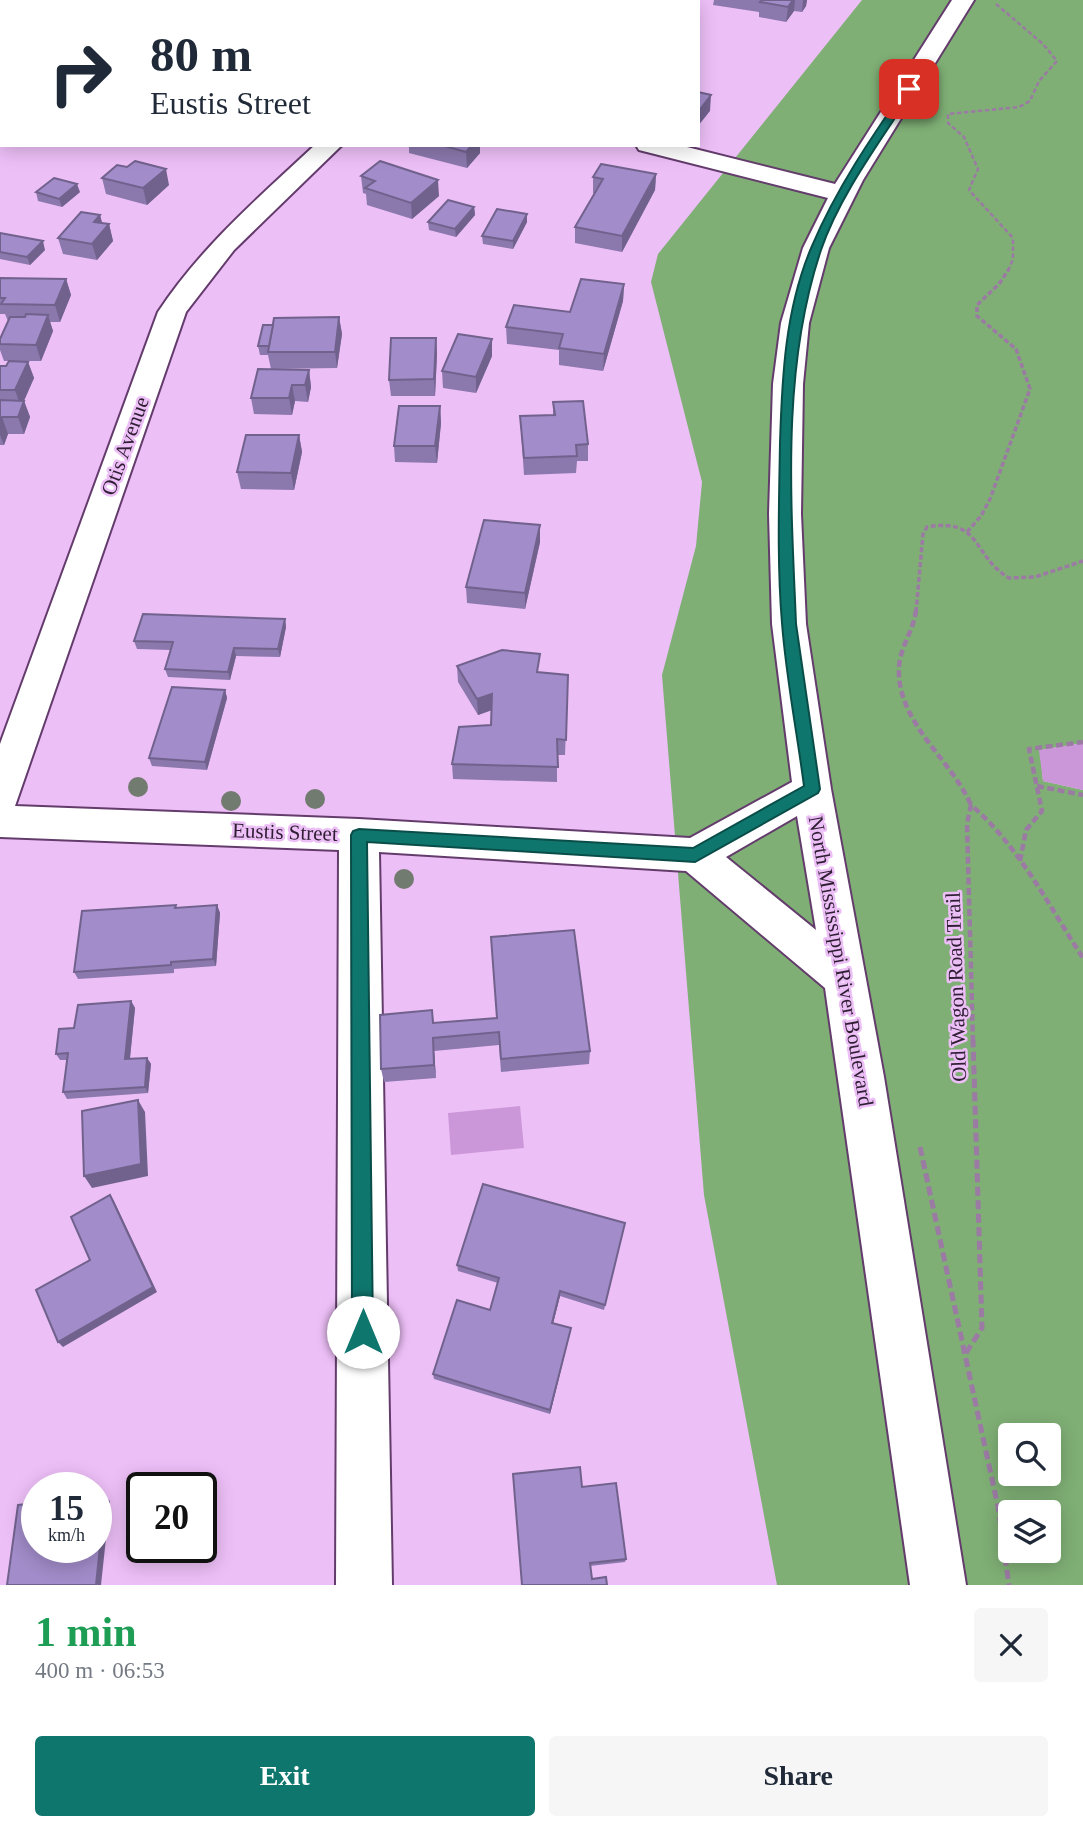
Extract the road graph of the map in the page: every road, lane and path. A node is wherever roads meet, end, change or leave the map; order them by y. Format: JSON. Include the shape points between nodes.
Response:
{"nodes":[{"id":1,"x":987,"y":6,"type":"edge"},
{"id":2,"x":328,"y":147,"type":"edge"},
{"id":3,"x":656,"y":147,"type":"edge"},
{"id":4,"x":843,"y":194,"type":"junction"},
{"id":5,"x":967,"y":532,"type":"junction"},
{"id":6,"x":1083,"y":561,"type":"edge"},
{"id":7,"x":1083,"y":741,"type":"edge"},
{"id":8,"x":1037,"y":786,"type":"junction"},
{"id":9,"x":812,"y":789,"type":"junction"},
{"id":10,"x":1083,"y":795,"type":"edge"},
{"id":11,"x":0,"y":797,"type":"edge"},
{"id":12,"x":971,"y":805,"type":"junction"},
{"id":13,"x":0,"y":821,"type":"edge"},
{"id":14,"x":359,"y":835,"type":"junction"},
{"id":15,"x":695,"y":855,"type":"junction"},
{"id":16,"x":1019,"y":862,"type":"junction"},
{"id":17,"x":1083,"y":958,"type":"edge"},
{"id":18,"x":844,"y":978,"type":"junction"},
{"id":19,"x":917,"y":1133,"type":"dead end"},
{"id":20,"x":965,"y":1354,"type":"junction"},
{"id":21,"x":364,"y":1585,"type":"edge"},
{"id":22,"x":938,"y":1585,"type":"edge"},
{"id":23,"x":1009,"y":1585,"type":"edge"}],
"edges":[{"from":1,"to":4,"type":"street","name":"North Mississippi River Boulevard"},
{"from":1,"to":5,"type":"path","via":[[1012,13],[1057,61],[1039,81],[1030,101],[1019,107],[948,114],[948,123],[964,138],[965,150],[978,169],[970,190],[1013,238],[1013,262],[1007,276],[978,305],[977,316],[1016,349],[1030,388],[995,491],[979,522]]},
{"from":2,"to":11,"type":"street","name":"Otis Avenue","via":[[215,254],[191,280],[172,312]]},
{"from":3,"to":4,"type":"street"},
{"from":4,"to":9,"type":"street","name":"North Mississippi River Boulevard","via":[[816,248],[804,285],[788,384],[785,514],[789,624]]},
{"from":5,"to":6,"type":"path","via":[[1010,578]]},
{"from":5,"to":12,"type":"path","via":[[951,523],[928,527],[923,534],[915,619],[899,666],[900,688],[913,719]]},
{"from":7,"to":8,"type":"path","via":[[1029,749]]},
{"from":8,"to":10,"type":"path"},
{"from":8,"to":16,"type":"path","via":[[1042,811],[1026,830]]},
{"from":9,"to":15,"type":"street"},
{"from":9,"to":18,"type":"street","name":"North Mississippi River Boulevard"},
{"from":12,"to":16,"type":"path","via":[[984,814]]},
{"from":12,"to":20,"type":"path","name":"Old Wagon Road Trail","via":[[967,824],[982,1328]]},
{"from":13,"to":14,"type":"street","name":"Eustis Street"},
{"from":14,"to":15,"type":"street","name":"Eustis Street"},
{"from":14,"to":21,"type":"street"},
{"from":15,"to":18,"type":"street"},
{"from":16,"to":17,"type":"path"},
{"from":18,"to":22,"type":"street","name":"North Mississippi River Boulevard"},
{"from":19,"to":20,"type":"path"},
{"from":20,"to":23,"type":"path","via":[[998,1507]]}]}
